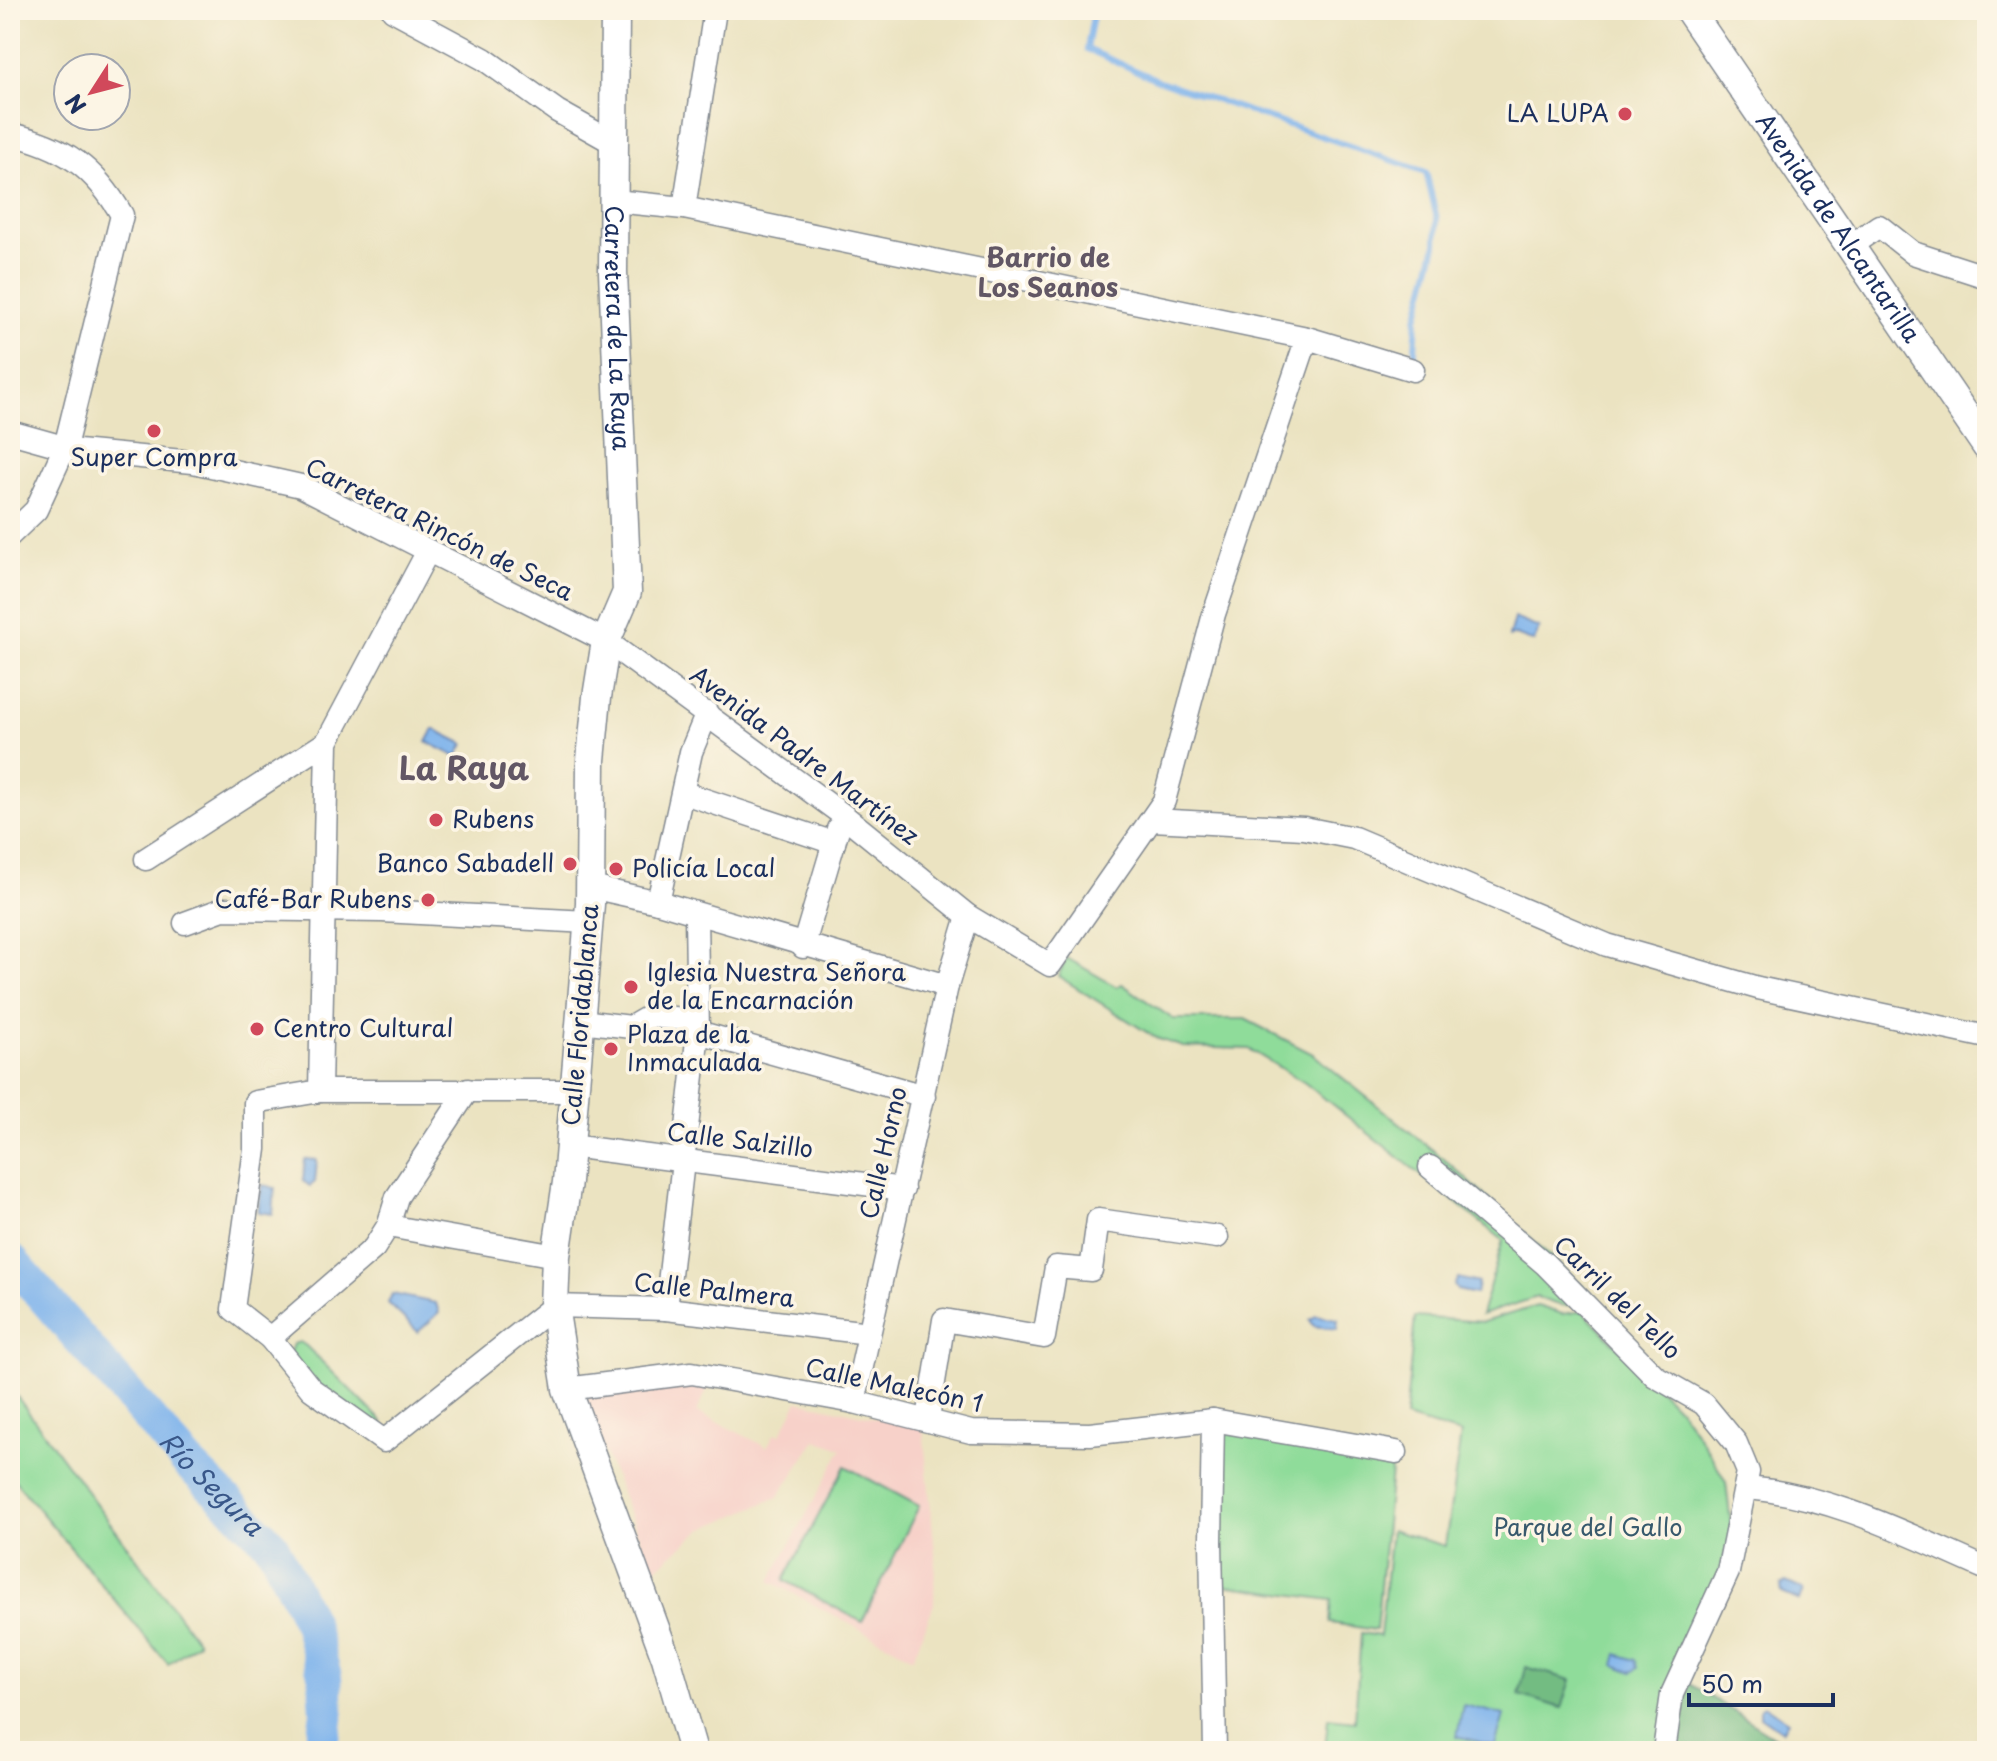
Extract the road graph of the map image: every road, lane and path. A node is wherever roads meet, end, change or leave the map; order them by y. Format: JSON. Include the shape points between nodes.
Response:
{"nodes":[{"id":1,"x":393,"y":10,"type":"edge"},
{"id":2,"x":615,"y":10,"type":"edge"},
{"id":3,"x":715,"y":10,"type":"edge"},
{"id":4,"x":1697,"y":17,"type":"edge"},
{"id":5,"x":10,"y":134,"type":"edge"},
{"id":6,"x":614,"y":143,"type":"junction"},
{"id":7,"x":614,"y":201,"type":"junction"},
{"id":8,"x":684,"y":208,"type":"junction"},
{"id":9,"x":1850,"y":246,"type":"junction"},
{"id":10,"x":1987,"y":277,"type":"edge"},
{"id":11,"x":1307,"y":338,"type":"junction"},
{"id":12,"x":1413,"y":370,"type":"dead end"},
{"id":13,"x":10,"y":432,"type":"edge"},
{"id":14,"x":65,"y":447,"type":"junction"},
{"id":15,"x":1987,"y":447,"type":"edge"},
{"id":16,"x":10,"y":535,"type":"edge"},
{"id":17,"x":428,"y":551,"type":"junction"},
{"id":18,"x":606,"y":641,"type":"junction"},
{"id":19,"x":707,"y":713,"type":"junction"},
{"id":20,"x":327,"y":742,"type":"junction"},
{"id":21,"x":684,"y":793,"type":"junction"},
{"id":22,"x":843,"y":815,"type":"junction"},
{"id":23,"x":1152,"y":820,"type":"junction"},
{"id":24,"x":834,"y":843,"type":"junction"},
{"id":25,"x":146,"y":859,"type":"dead end"},
{"id":26,"x":591,"y":887,"type":"junction"},
{"id":27,"x":658,"y":902,"type":"junction"},
{"id":28,"x":323,"y":912,"type":"junction"},
{"id":29,"x":696,"y":916,"type":"junction"},
{"id":30,"x":968,"y":916,"type":"junction"},
{"id":31,"x":588,"y":922,"type":"junction"},
{"id":32,"x":185,"y":923,"type":"dead end"},
{"id":33,"x":803,"y":947,"type":"junction"},
{"id":34,"x":947,"y":986,"type":"junction"},
{"id":35,"x":581,"y":1021,"type":"junction"},
{"id":36,"x":697,"y":1026,"type":"junction"},
{"id":37,"x":1987,"y":1037,"type":"edge"},
{"id":38,"x":468,"y":1090,"type":"junction"},
{"id":39,"x":320,"y":1091,"type":"junction"},
{"id":40,"x":576,"y":1091,"type":"junction"},
{"id":41,"x":924,"y":1096,"type":"junction"},
{"id":42,"x":570,"y":1146,"type":"junction"},
{"id":43,"x":684,"y":1160,"type":"junction"},
{"id":44,"x":1430,"y":1167,"type":"dead end"},
{"id":45,"x":903,"y":1189,"type":"junction"},
{"id":46,"x":388,"y":1226,"type":"junction"},
{"id":47,"x":1217,"y":1237,"type":"dead end"},
{"id":48,"x":556,"y":1256,"type":"junction"},
{"id":49,"x":554,"y":1306,"type":"junction"},
{"id":50,"x":666,"y":1309,"type":"junction"},
{"id":51,"x":869,"y":1333,"type":"junction"},
{"id":52,"x":270,"y":1338,"type":"junction"},
{"id":53,"x":567,"y":1389,"type":"junction"},
{"id":54,"x":854,"y":1402,"type":"junction"},
{"id":55,"x":928,"y":1419,"type":"junction"},
{"id":56,"x":1213,"y":1420,"type":"junction"},
{"id":57,"x":1396,"y":1452,"type":"dead end"},
{"id":58,"x":1746,"y":1488,"type":"junction"},
{"id":59,"x":1987,"y":1569,"type":"edge"},
{"id":60,"x":693,"y":1751,"type":"edge"},
{"id":61,"x":1215,"y":1751,"type":"edge"},
{"id":62,"x":1664,"y":1751,"type":"edge"}],
"edges":[{"from":1,"to":6,"type":"street","via":[[484,59],[557,111]]},
{"from":2,"to":6,"type":"main road","name":"Carretera de La Raya"},
{"from":3,"to":8,"type":"street"},
{"from":4,"to":9,"type":"main road","name":"Avenida de Alcantarilla"},
{"from":5,"to":14,"type":"street","via":[[82,162],[106,187],[122,215]]},
{"from":6,"to":7,"type":"main road","name":"Carretera de La Raya"},
{"from":7,"to":8,"type":"street"},
{"from":7,"to":18,"type":"main road","name":"Carretera de La Raya","via":[[627,592]]},
{"from":8,"to":11,"type":"street"},
{"from":9,"to":10,"type":"street","via":[[1879,226],[1913,253]]},
{"from":9,"to":15,"type":"main road","name":"Avenida de Alcantarilla"},
{"from":11,"to":12,"type":"street"},
{"from":11,"to":23,"type":"street","via":[[1214,614],[1164,801]]},
{"from":13,"to":14,"type":"street","name":"Carretera Rincón de Seca"},
{"from":14,"to":16,"type":"street","via":[[36,510]]},
{"from":14,"to":17,"type":"street","name":"Carretera Rincón de Seca","via":[[193,462],[301,486]]},
{"from":17,"to":18,"type":"street","name":"Carretera Rincón de Seca"},
{"from":17,"to":20,"type":"street"},
{"from":18,"to":19,"type":"street","name":"Avenida Padre Martínez"},
{"from":18,"to":26,"type":"main road","name":"Calle Floridablanca","via":[[591,760]]},
{"from":19,"to":21,"type":"street","via":[[691,752]]},
{"from":19,"to":22,"type":"street","name":"Avenida Padre Martínez"},
{"from":20,"to":25,"type":"street"},
{"from":20,"to":28,"type":"street"},
{"from":21,"to":24,"type":"street"},
{"from":21,"to":27,"type":"street"},
{"from":22,"to":24,"type":"street"},
{"from":22,"to":30,"type":"street","name":"Avenida Padre Martínez"},
{"from":23,"to":30,"type":"street","name":"Avenida Padre Martínez","via":[[1050,965]]},
{"from":23,"to":37,"type":"street","via":[[1304,828],[1354,838],[1607,945],[1758,988]]},
{"from":24,"to":33,"type":"street"},
{"from":26,"to":27,"type":"street"},
{"from":26,"to":31,"type":"main road","name":"Calle Floridablanca"},
{"from":27,"to":29,"type":"street"},
{"from":28,"to":31,"type":"street"},
{"from":28,"to":32,"type":"street","via":[[223,909]]},
{"from":28,"to":39,"type":"street"},
{"from":29,"to":33,"type":"street"},
{"from":29,"to":36,"type":"street"},
{"from":30,"to":34,"type":"street","name":"Calle Horno"},
{"from":31,"to":35,"type":"main road","name":"Calle Floridablanca"},
{"from":33,"to":34,"type":"street"},
{"from":34,"to":41,"type":"street","name":"Calle Horno"},
{"from":35,"to":36,"type":"street","via":[[631,1027],[650,1016]]},
{"from":35,"to":40,"type":"main road","name":"Calle Floridablanca"},
{"from":36,"to":41,"type":"street"},
{"from":36,"to":43,"type":"street"},
{"from":38,"to":39,"type":"street"},
{"from":38,"to":40,"type":"street"},
{"from":38,"to":46,"type":"street","via":[[397,1197]]},
{"from":39,"to":52,"type":"street","via":[[255,1102],[255,1149],[233,1309]]},
{"from":40,"to":42,"type":"main road","name":"Calle Floridablanca"},
{"from":41,"to":45,"type":"street","name":"Calle Horno"},
{"from":42,"to":43,"type":"street","name":"Calle Salzillo"},
{"from":42,"to":48,"type":"main road","name":"Calle Floridablanca"},
{"from":43,"to":45,"type":"street","name":"Calle Salzillo"},
{"from":43,"to":50,"type":"street"},
{"from":44,"to":58,"type":"street","name":"Carril del Tello","via":[[1545,1264],[1655,1376],[1704,1404],[1722,1422],[1748,1472]]},
{"from":45,"to":51,"type":"street","name":"Calle Horno"},
{"from":46,"to":48,"type":"street"},
{"from":46,"to":52,"type":"street","via":[[374,1248]]},
{"from":47,"to":55,"type":"street","via":[[1098,1220],[1091,1270],[1056,1267],[1044,1337],[944,1320]]},
{"from":48,"to":49,"type":"main road","name":"Calle Floridablanca"},
{"from":49,"to":50,"type":"street","name":"Calle Palmera"},
{"from":49,"to":52,"type":"street","via":[[384,1441],[311,1389]]},
{"from":49,"to":53,"type":"main road","name":"Calle Floridablanca"},
{"from":50,"to":51,"type":"street","name":"Calle Palmera"},
{"from":51,"to":54,"type":"street","name":"Calle Horno"},
{"from":53,"to":54,"type":"street","name":"Calle Malecón 1","via":[[692,1373]]},
{"from":53,"to":60,"type":"main road","name":"Calle Floridablanca","via":[[662,1645]]},
{"from":54,"to":55,"type":"street","name":"Calle Malecón 1"},
{"from":55,"to":56,"type":"street","name":"Calle Malecón 1","via":[[971,1432],[1090,1434]]},
{"from":56,"to":57,"type":"street","name":"Calle Malecón 1"},
{"from":56,"to":61,"type":"street"},
{"from":58,"to":59,"type":"street","via":[[1785,1491],[1896,1529]]},
{"from":58,"to":62,"type":"street","name":"Carril del Tello","via":[[1728,1572],[1672,1694]]}]}
